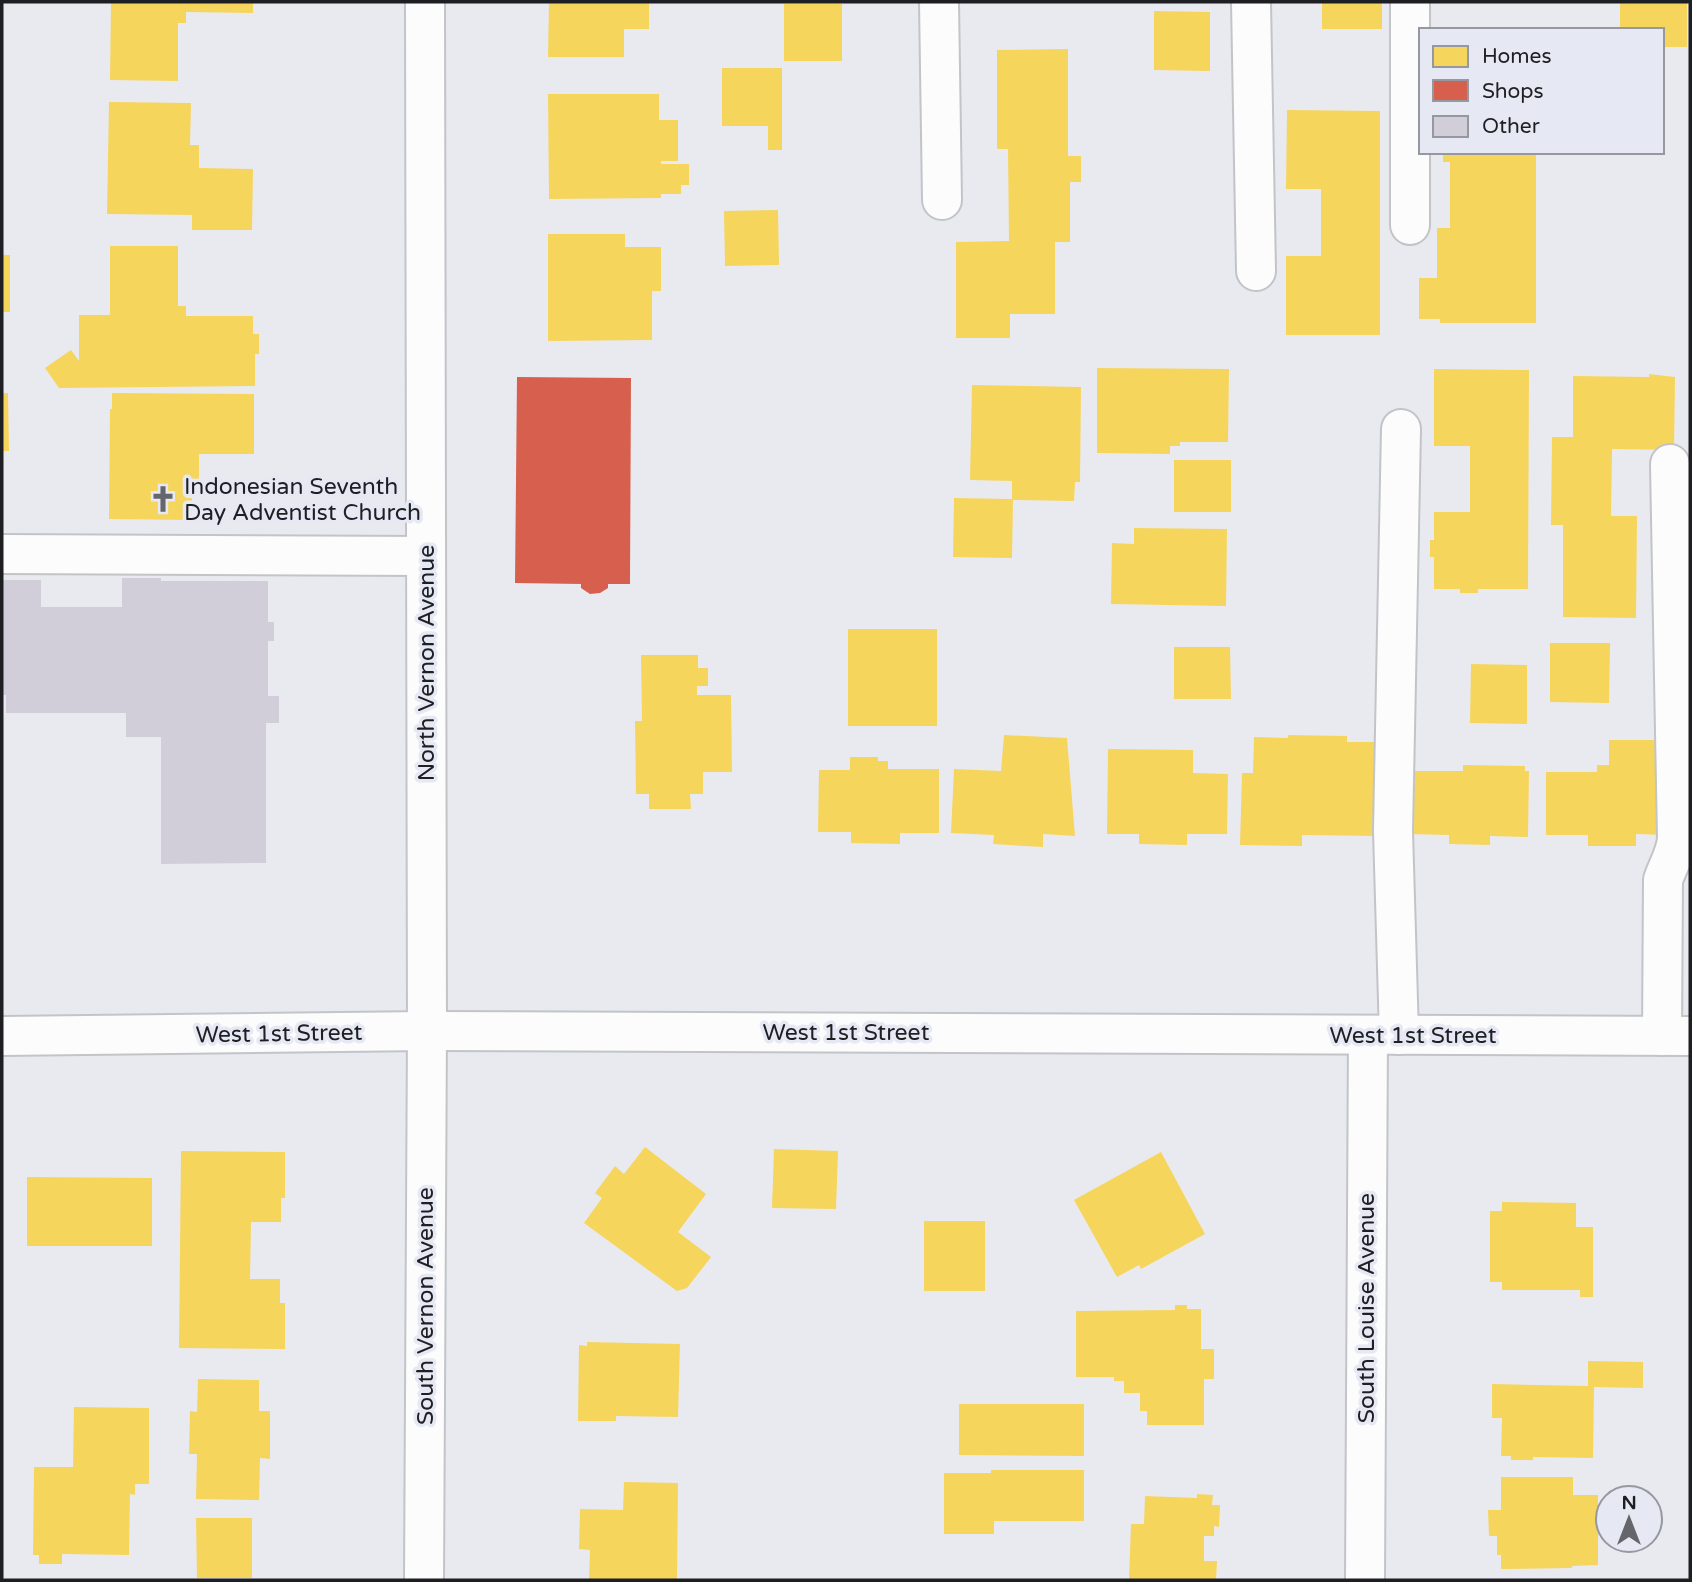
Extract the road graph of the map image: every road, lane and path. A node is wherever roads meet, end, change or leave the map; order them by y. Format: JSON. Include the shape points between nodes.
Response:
{"nodes":[{"id":1,"x":425,"y":2,"type":"edge"},
{"id":2,"x":939,"y":2,"type":"edge"},
{"id":3,"x":1251,"y":2,"type":"edge"},
{"id":4,"x":1410,"y":2,"type":"edge"},
{"id":5,"x":942,"y":200,"type":"dead end"},
{"id":6,"x":1410,"y":225,"type":"dead end"},
{"id":7,"x":1256,"y":271,"type":"dead end"},
{"id":8,"x":1401,"y":429,"type":"dead end"},
{"id":9,"x":1670,"y":464,"type":"dead end"},
{"id":10,"x":2,"y":554,"type":"edge"},
{"id":11,"x":426,"y":556,"type":"junction"},
{"id":12,"x":427,"y":1031,"type":"junction"},
{"id":13,"x":1384,"y":1035,"type":"junction"},
{"id":14,"x":2,"y":1036,"type":"edge"},
{"id":15,"x":1676,"y":1036,"type":"edge"},
{"id":16,"x":424,"y":1580,"type":"edge"},
{"id":17,"x":1364,"y":1580,"type":"edge"}],
"edges":[{"from":1,"to":11,"type":"street","name":"North Vernon Avenue"},
{"from":2,"to":5,"type":"street"},
{"from":3,"to":7,"type":"street"},
{"from":4,"to":6,"type":"street"},
{"from":8,"to":13,"type":"street","name":"South Louise Avenue","via":[[1394,831]]},
{"from":9,"to":15,"type":"street","via":[[1677,838],[1676,853],[1663,880]]},
{"from":10,"to":11,"type":"street"},
{"from":11,"to":12,"type":"street","name":"North Vernon Avenue"},
{"from":12,"to":13,"type":"street","name":"West 1st Street"},
{"from":12,"to":14,"type":"street","name":"West 1st Street"},
{"from":12,"to":16,"type":"street","name":"South Vernon Avenue"},
{"from":13,"to":15,"type":"street","name":"West 1st Street"},
{"from":13,"to":17,"type":"street","name":"South Louise Avenue"}]}
